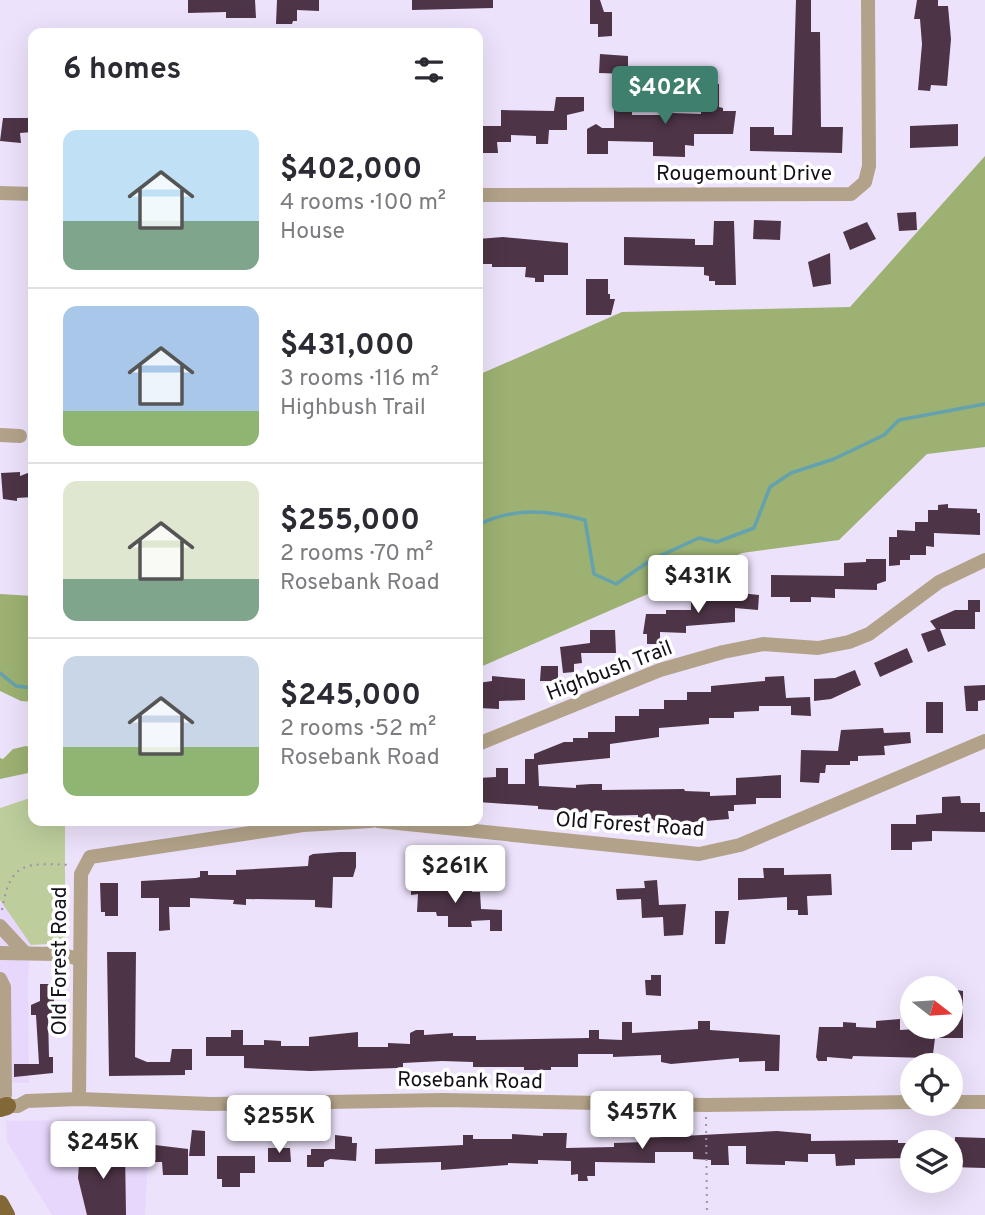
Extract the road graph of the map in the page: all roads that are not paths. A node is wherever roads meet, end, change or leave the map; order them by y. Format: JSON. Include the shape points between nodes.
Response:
{"nodes":[{"id":1,"x":867,"y":0,"type":"edge"},
{"id":2,"x":0,"y":193,"type":"edge"},
{"id":3,"x":28,"y":194,"type":"edge"},
{"id":4,"x":483,"y":195,"type":"edge"},
{"id":5,"x":0,"y":435,"type":"edge"},
{"id":6,"x":20,"y":436,"type":"dead end"},
{"id":7,"x":985,"y":560,"type":"edge"},
{"id":8,"x":985,"y":741,"type":"edge"},
{"id":9,"x":483,"y":742,"type":"edge"},
{"id":10,"x":296,"y":826,"type":"edge"},
{"id":11,"x":427,"y":826,"type":"edge"},
{"id":12,"x":0,"y":926,"type":"edge"},
{"id":13,"x":0,"y":953,"type":"edge"},
{"id":14,"x":25,"y":953,"type":"junction"},
{"id":15,"x":80,"y":959,"type":"junction"},
{"id":16,"x":0,"y":979,"type":"edge"},
{"id":17,"x":2,"y":1030,"type":"edge"},
{"id":18,"x":2,"y":1049,"type":"edge"},
{"id":19,"x":79,"y":1100,"type":"junction"},
{"id":20,"x":2,"y":1102,"type":"edge"},
{"id":21,"x":900,"y":1102,"type":"edge"},
{"id":22,"x":963,"y":1102,"type":"edge"},
{"id":23,"x":985,"y":1102,"type":"edge"},
{"id":24,"x":0,"y":1204,"type":"edge"},
{"id":25,"x":6,"y":1215,"type":"edge"}],
"edges":[{"from":1,"to":4,"type":"street","name":"Rougemount Drive","via":[[869,166],[865,182],[851,194]]},
{"from":2,"to":3,"type":"street"},
{"from":5,"to":6,"type":"street"},
{"from":7,"to":9,"type":"street","name":"Highbush Trail","via":[[939,582],[870,634],[849,642],[818,648],[763,644],[723,652],[660,670]]},
{"from":8,"to":11,"type":"street","name":"Old Forest Road","via":[[740,845],[699,854]]},
{"from":10,"to":15,"type":"street","name":"Old Forest Road","via":[[90,857],[81,874]]},
{"from":12,"to":14,"type":"street"},
{"from":13,"to":14,"type":"street"},
{"from":14,"to":15,"type":"street"},
{"from":15,"to":19,"type":"street","name":"Old Forest Road"},
{"from":16,"to":17,"type":"street","via":[[4,987]]},
{"from":17,"to":18,"type":"street"},
{"from":18,"to":20,"type":"street"},
{"from":19,"to":20,"type":"street","name":"Rosebank Road"},
{"from":19,"to":21,"type":"street","name":"Rosebank Road","via":[[211,1104]]},
{"from":22,"to":23,"type":"street"},
{"from":24,"to":25,"type":"main road"}]}
